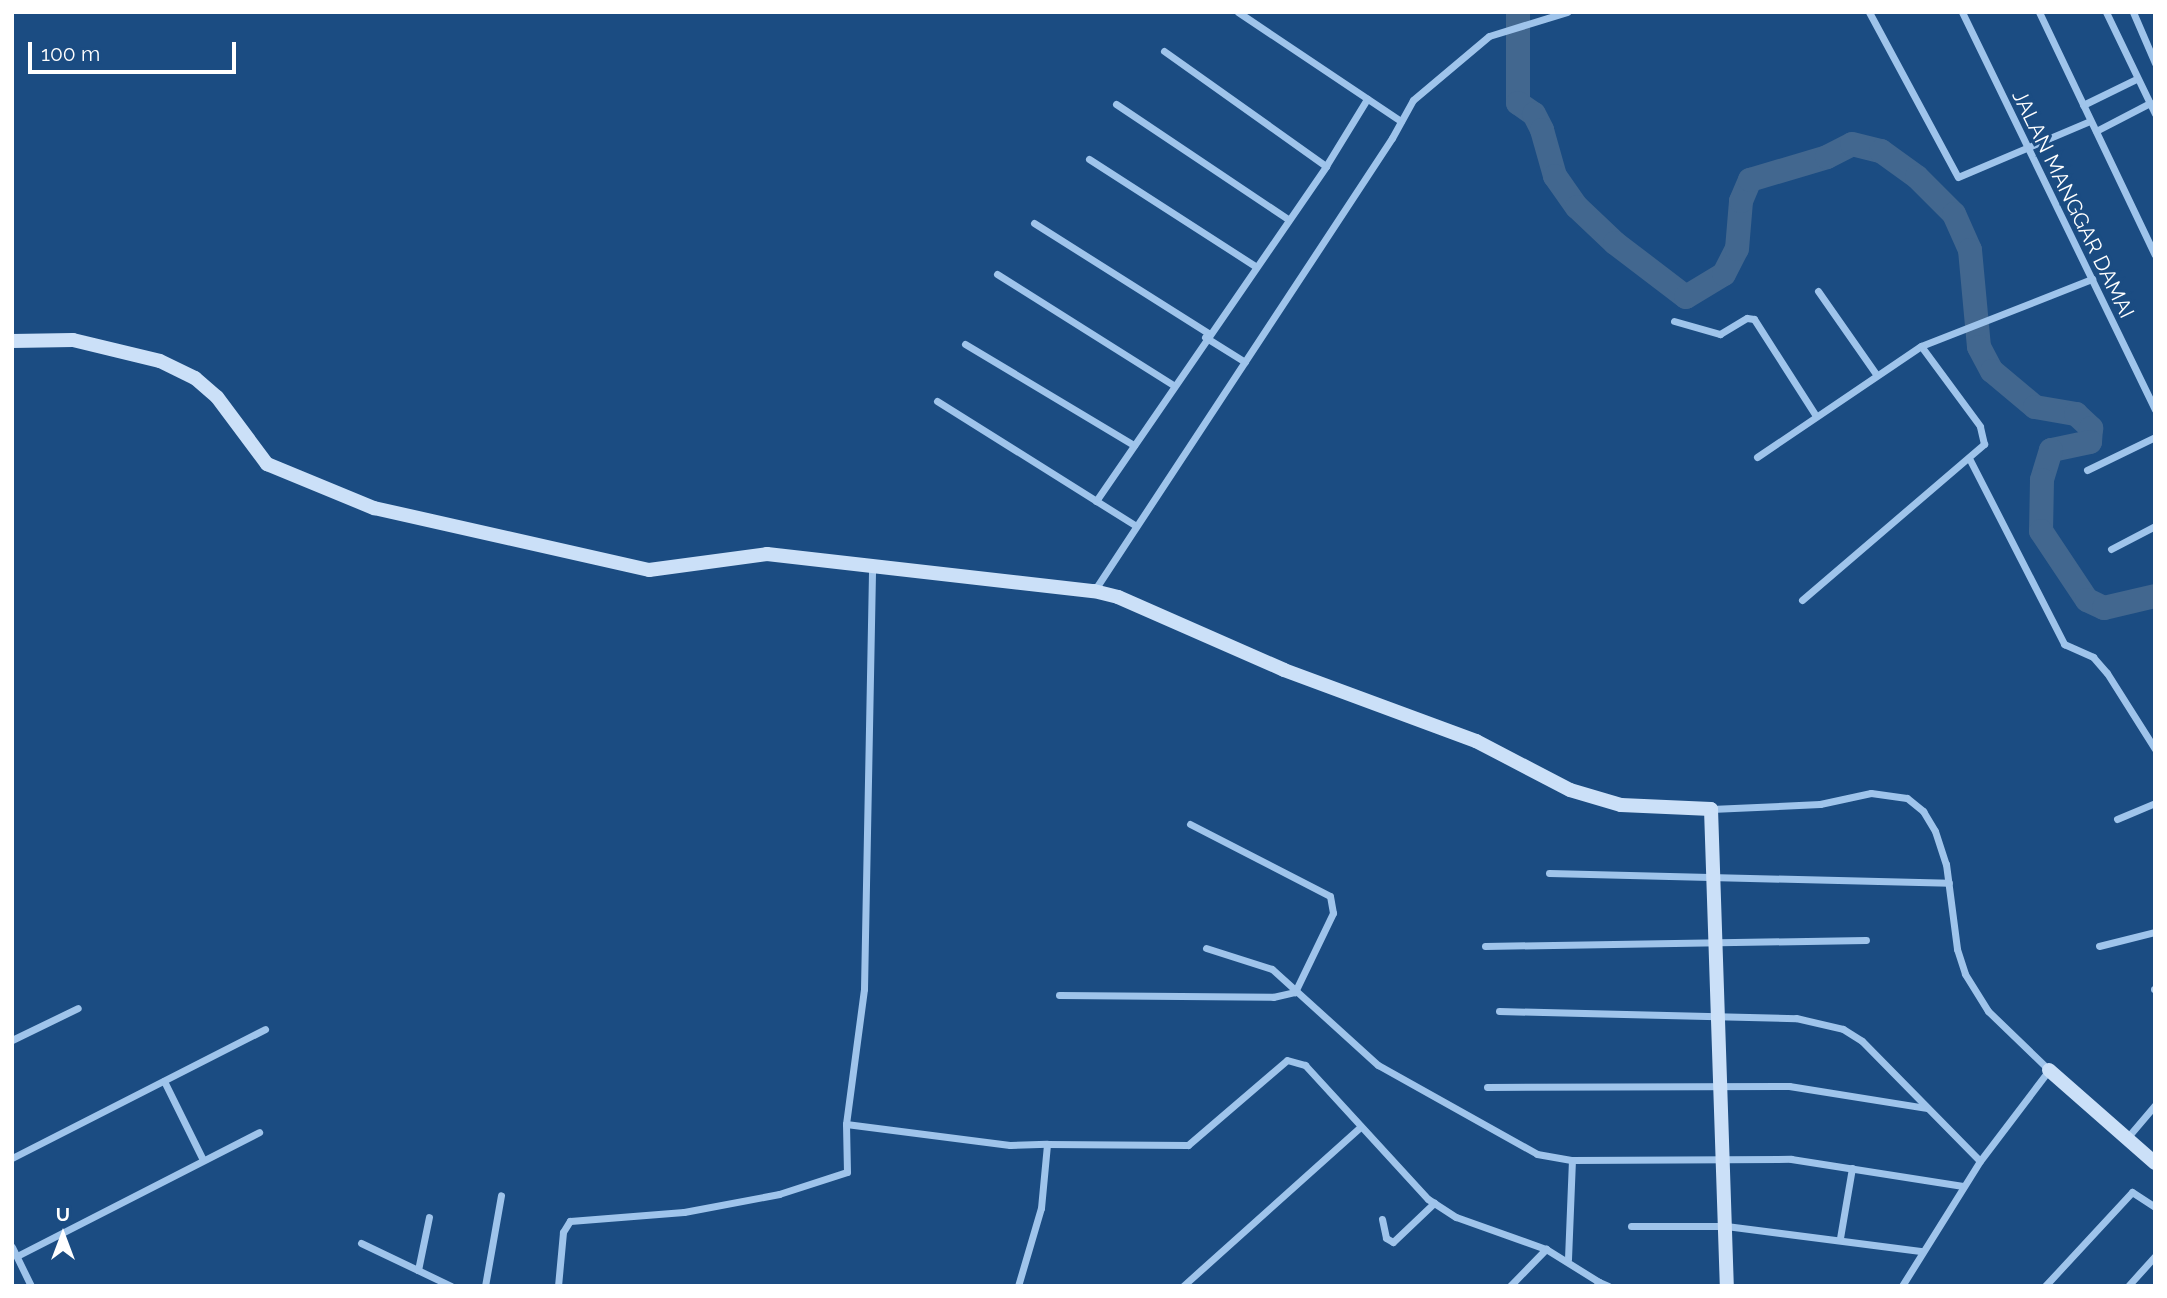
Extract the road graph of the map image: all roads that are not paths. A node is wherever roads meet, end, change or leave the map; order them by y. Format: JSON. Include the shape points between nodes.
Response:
{"nodes":[{"id":1,"x":1238,"y":12,"type":"edge"},
{"id":2,"x":1567,"y":12,"type":"edge"},
{"id":3,"x":1869,"y":12,"type":"edge"},
{"id":4,"x":1962,"y":12,"type":"edge"},
{"id":5,"x":2039,"y":12,"type":"edge"},
{"id":6,"x":2106,"y":12,"type":"edge"},
{"id":7,"x":2133,"y":12,"type":"edge"},
{"id":8,"x":1164,"y":51,"type":"dead end"},
{"id":9,"x":2155,"y":63,"type":"edge"},
{"id":10,"x":2136,"y":79,"type":"junction"},
{"id":11,"x":1367,"y":99,"type":"junction"},
{"id":12,"x":2150,"y":103,"type":"junction"},
{"id":13,"x":1116,"y":104,"type":"dead end"},
{"id":14,"x":2083,"y":105,"type":"junction"},
{"id":15,"x":2155,"y":114,"type":"edge"},
{"id":16,"x":1401,"y":121,"type":"junction"},
{"id":17,"x":2090,"y":121,"type":"junction"},
{"id":18,"x":2096,"y":131,"type":"junction"},
{"id":19,"x":2026,"y":148,"type":"junction"},
{"id":20,"x":1089,"y":159,"type":"dead end"},
{"id":21,"x":1326,"y":166,"type":"junction"},
{"id":22,"x":1288,"y":219,"type":"junction"},
{"id":23,"x":1034,"y":223,"type":"dead end"},
{"id":24,"x":2155,"y":256,"type":"edge"},
{"id":25,"x":1255,"y":266,"type":"junction"},
{"id":26,"x":997,"y":274,"type":"dead end"},
{"id":27,"x":2092,"y":279,"type":"junction"},
{"id":28,"x":1818,"y":291,"type":"dead end"},
{"id":29,"x":1674,"y":321,"type":"dead end"},
{"id":30,"x":1207,"y":335,"type":"junction"},
{"id":31,"x":12,"y":341,"type":"edge"},
{"id":32,"x":965,"y":344,"type":"dead end"},
{"id":33,"x":1921,"y":346,"type":"junction"},
{"id":34,"x":1245,"y":362,"type":"junction"},
{"id":35,"x":1876,"y":374,"type":"junction"},
{"id":36,"x":1173,"y":386,"type":"junction"},
{"id":37,"x":937,"y":401,"type":"dead end"},
{"id":38,"x":2155,"y":410,"type":"edge"},
{"id":39,"x":1816,"y":416,"type":"junction"},
{"id":40,"x":2155,"y":437,"type":"edge"},
{"id":41,"x":1134,"y":444,"type":"junction"},
{"id":42,"x":1757,"y":457,"type":"dead end"},
{"id":43,"x":1970,"y":460,"type":"junction"},
{"id":44,"x":2087,"y":470,"type":"dead end"},
{"id":45,"x":1096,"y":501,"type":"junction"},
{"id":46,"x":1136,"y":526,"type":"junction"},
{"id":47,"x":2155,"y":526,"type":"edge"},
{"id":48,"x":2111,"y":549,"type":"dead end"},
{"id":49,"x":872,"y":566,"type":"junction"},
{"id":50,"x":1094,"y":591,"type":"junction"},
{"id":51,"x":1802,"y":600,"type":"dead end"},
{"id":52,"x":2155,"y":749,"type":"edge"},
{"id":53,"x":2155,"y":803,"type":"edge"},
{"id":54,"x":1710,"y":809,"type":"junction"},
{"id":55,"x":2117,"y":820,"type":"dead end"},
{"id":56,"x":1190,"y":824,"type":"dead end"},
{"id":57,"x":1549,"y":873,"type":"dead end"},
{"id":58,"x":1715,"y":876,"type":"junction"},
{"id":59,"x":1949,"y":883,"type":"junction"},
{"id":60,"x":2155,"y":932,"type":"edge"},
{"id":61,"x":1866,"y":940,"type":"dead end"},
{"id":62,"x":1717,"y":942,"type":"junction"},
{"id":63,"x":1485,"y":946,"type":"dead end"},
{"id":64,"x":2099,"y":946,"type":"dead end"},
{"id":65,"x":1206,"y":948,"type":"dead end"},
{"id":66,"x":1295,"y":992,"type":"junction"},
{"id":67,"x":1059,"y":995,"type":"dead end"},
{"id":68,"x":78,"y":1008,"type":"dead end"},
{"id":69,"x":1499,"y":1011,"type":"dead end"},
{"id":70,"x":1720,"y":1016,"type":"junction"},
{"id":71,"x":265,"y":1029,"type":"dead end"},
{"id":72,"x":12,"y":1040,"type":"edge"},
{"id":73,"x":2049,"y":1070,"type":"junction"},
{"id":74,"x":164,"y":1081,"type":"junction"},
{"id":75,"x":1487,"y":1087,"type":"dead end"},
{"id":76,"x":1722,"y":1087,"type":"junction"},
{"id":77,"x":2155,"y":1105,"type":"edge"},
{"id":78,"x":1927,"y":1108,"type":"junction"},
{"id":79,"x":846,"y":1124,"type":"junction"},
{"id":80,"x":1360,"y":1127,"type":"junction"},
{"id":81,"x":259,"y":1132,"type":"dead end"},
{"id":82,"x":2127,"y":1139,"type":"junction"},
{"id":83,"x":1046,"y":1144,"type":"junction"},
{"id":84,"x":1723,"y":1156,"type":"junction"},
{"id":85,"x":12,"y":1157,"type":"edge"},
{"id":86,"x":202,"y":1160,"type":"junction"},
{"id":87,"x":1572,"y":1160,"type":"junction"},
{"id":88,"x":1980,"y":1161,"type":"junction"},
{"id":89,"x":2155,"y":1163,"type":"edge"},
{"id":90,"x":1852,"y":1168,"type":"junction"},
{"id":91,"x":1963,"y":1186,"type":"junction"},
{"id":92,"x":501,"y":1195,"type":"dead end"},
{"id":93,"x":1434,"y":1203,"type":"junction"},
{"id":94,"x":2155,"y":1208,"type":"edge"},
{"id":95,"x":429,"y":1217,"type":"dead end"},
{"id":96,"x":1382,"y":1219,"type":"dead end"},
{"id":97,"x":1631,"y":1226,"type":"dead end"},
{"id":98,"x":1726,"y":1226,"type":"junction"},
{"id":99,"x":1840,"y":1238,"type":"junction"},
{"id":100,"x":362,"y":1243,"type":"dead end"},
{"id":101,"x":12,"y":1247,"type":"edge"},
{"id":102,"x":1546,"y":1249,"type":"junction"},
{"id":103,"x":1922,"y":1251,"type":"junction"},
{"id":104,"x":17,"y":1255,"type":"junction"},
{"id":105,"x":2155,"y":1256,"type":"edge"},
{"id":106,"x":1568,"y":1259,"type":"junction"},
{"id":107,"x":418,"y":1270,"type":"junction"},
{"id":108,"x":1598,"y":1284,"type":"edge"},
{"id":109,"x":31,"y":1286,"type":"edge"},
{"id":110,"x":451,"y":1286,"type":"edge"},
{"id":111,"x":485,"y":1286,"type":"edge"},
{"id":112,"x":558,"y":1286,"type":"edge"},
{"id":113,"x":1018,"y":1286,"type":"edge"},
{"id":114,"x":1183,"y":1286,"type":"edge"},
{"id":115,"x":1510,"y":1286,"type":"edge"},
{"id":116,"x":1608,"y":1286,"type":"edge"},
{"id":117,"x":1727,"y":1286,"type":"edge"},
{"id":118,"x":1902,"y":1286,"type":"edge"},
{"id":119,"x":2045,"y":1286,"type":"edge"},
{"id":120,"x":2128,"y":1286,"type":"edge"}],
"edges":[{"from":1,"to":11,"type":"street"},
{"from":2,"to":16,"type":"street","via":[[1545,23],[1489,36],[1413,100]]},
{"from":3,"to":19,"type":"street","via":[[1954,175],[1964,177]]},
{"from":4,"to":19,"type":"street","name":"JALAN MANGGAR DAMAI"},
{"from":5,"to":14,"type":"street"},
{"from":6,"to":10,"type":"street"},
{"from":7,"to":9,"type":"street"},
{"from":8,"to":21,"type":"street"},
{"from":10,"to":12,"type":"street"},
{"from":10,"to":14,"type":"street"},
{"from":11,"to":16,"type":"street"},
{"from":11,"to":21,"type":"street"},
{"from":12,"to":15,"type":"street"},
{"from":12,"to":18,"type":"street"},
{"from":13,"to":22,"type":"street"},
{"from":14,"to":17,"type":"street"},
{"from":16,"to":34,"type":"street"},
{"from":17,"to":18,"type":"street"},
{"from":17,"to":19,"type":"street"},
{"from":18,"to":24,"type":"street"},
{"from":19,"to":27,"type":"street","name":"JALAN MANGGAR DAMAI"},
{"from":20,"to":25,"type":"street"},
{"from":21,"to":22,"type":"street"},
{"from":22,"to":25,"type":"street"},
{"from":23,"to":30,"type":"street"},
{"from":25,"to":30,"type":"street"},
{"from":26,"to":36,"type":"street"},
{"from":27,"to":33,"type":"street"},
{"from":27,"to":38,"type":"street","name":"JALAN MANGGAR DAMAI"},
{"from":28,"to":35,"type":"street"},
{"from":29,"to":39,"type":"street","via":[[1720,334],[1747,318],[1754,319]]},
{"from":30,"to":34,"type":"street"},
{"from":30,"to":36,"type":"street"},
{"from":31,"to":49,"type":"street","via":[[72,340],[159,361],[195,378],[217,397],[267,464],[374,508],[649,570],[767,554]]},
{"from":32,"to":41,"type":"street"},
{"from":33,"to":35,"type":"street"},
{"from":33,"to":43,"type":"street","via":[[1983,431],[1983,444]]},
{"from":34,"to":46,"type":"street"},
{"from":35,"to":39,"type":"street"},
{"from":36,"to":41,"type":"street"},
{"from":37,"to":45,"type":"street"},
{"from":39,"to":42,"type":"street"},
{"from":40,"to":44,"type":"street"},
{"from":41,"to":45,"type":"street"},
{"from":43,"to":51,"type":"street"},
{"from":43,"to":52,"type":"street","via":[[2064,644],[2093,657],[2107,673]]},
{"from":45,"to":46,"type":"street"},
{"from":46,"to":50,"type":"street"},
{"from":47,"to":48,"type":"street"},
{"from":49,"to":50,"type":"street"},
{"from":49,"to":79,"type":"street","via":[[863,989]]},
{"from":50,"to":54,"type":"street","via":[[1118,597],[1284,670],[1476,741],[1570,790],[1620,806]]},
{"from":53,"to":55,"type":"street"},
{"from":54,"to":58,"type":"street"},
{"from":54,"to":59,"type":"street","via":[[1820,804],[1891,793],[1923,811],[1935,831]]},
{"from":56,"to":66,"type":"street","via":[[1330,897],[1333,913]]},
{"from":57,"to":58,"type":"street"},
{"from":58,"to":59,"type":"street"},
{"from":58,"to":62,"type":"street"},
{"from":59,"to":73,"type":"street","via":[[1957,949],[1965,974],[1988,1011]]},
{"from":60,"to":64,"type":"street"},
{"from":61,"to":62,"type":"street"},
{"from":62,"to":63,"type":"street"},
{"from":62,"to":70,"type":"street"},
{"from":65,"to":66,"type":"street","via":[[1264,965]]},
{"from":66,"to":67,"type":"street","via":[[1273,997]]},
{"from":66,"to":87,"type":"street","via":[[1378,1065],[1537,1154]]},
{"from":68,"to":72,"type":"street"},
{"from":69,"to":70,"type":"street"},
{"from":70,"to":76,"type":"street"},
{"from":70,"to":78,"type":"street","via":[[1796,1018],[1843,1029],[1862,1041]]},
{"from":71,"to":74,"type":"street"},
{"from":73,"to":82,"type":"street"},
{"from":73,"to":88,"type":"street"},
{"from":74,"to":85,"type":"street"},
{"from":74,"to":86,"type":"street"},
{"from":75,"to":76,"type":"street"},
{"from":76,"to":78,"type":"street","via":[[1789,1086]]},
{"from":76,"to":84,"type":"street"},
{"from":77,"to":82,"type":"street"},
{"from":78,"to":88,"type":"street"},
{"from":79,"to":83,"type":"street","via":[[1010,1145]]},
{"from":79,"to":112,"type":"street","via":[[847,1172],[779,1194],[684,1212],[570,1221],[563,1232]]},
{"from":80,"to":83,"type":"street","via":[[1305,1065],[1287,1060],[1188,1145]]},
{"from":80,"to":93,"type":"street"},
{"from":80,"to":114,"type":"street"},
{"from":81,"to":86,"type":"street"},
{"from":82,"to":89,"type":"street"},
{"from":83,"to":113,"type":"street","via":[[1041,1208]]},
{"from":84,"to":87,"type":"street"},
{"from":84,"to":90,"type":"street"},
{"from":84,"to":98,"type":"street"},
{"from":86,"to":104,"type":"street"},
{"from":87,"to":106,"type":"street"},
{"from":88,"to":91,"type":"street"},
{"from":90,"to":91,"type":"street"},
{"from":90,"to":99,"type":"street"},
{"from":91,"to":103,"type":"street"},
{"from":92,"to":111,"type":"street"},
{"from":93,"to":96,"type":"street","via":[[1393,1242],[1386,1238]]},
{"from":93,"to":102,"type":"street","via":[[1465,1221]]},
{"from":94,"to":119,"type":"street","via":[[2132,1192]]},
{"from":95,"to":107,"type":"street"},
{"from":97,"to":98,"type":"street"},
{"from":98,"to":99,"type":"street"},
{"from":98,"to":117,"type":"street"},
{"from":99,"to":103,"type":"street"},
{"from":100,"to":107,"type":"street"},
{"from":101,"to":104,"type":"street"},
{"from":102,"to":106,"type":"street"},
{"from":102,"to":115,"type":"street"},
{"from":103,"to":118,"type":"street"},
{"from":104,"to":109,"type":"street"},
{"from":105,"to":120,"type":"street"},
{"from":106,"to":108,"type":"street"},
{"from":107,"to":110,"type":"street"},
{"from":108,"to":116,"type":"street"}]}
